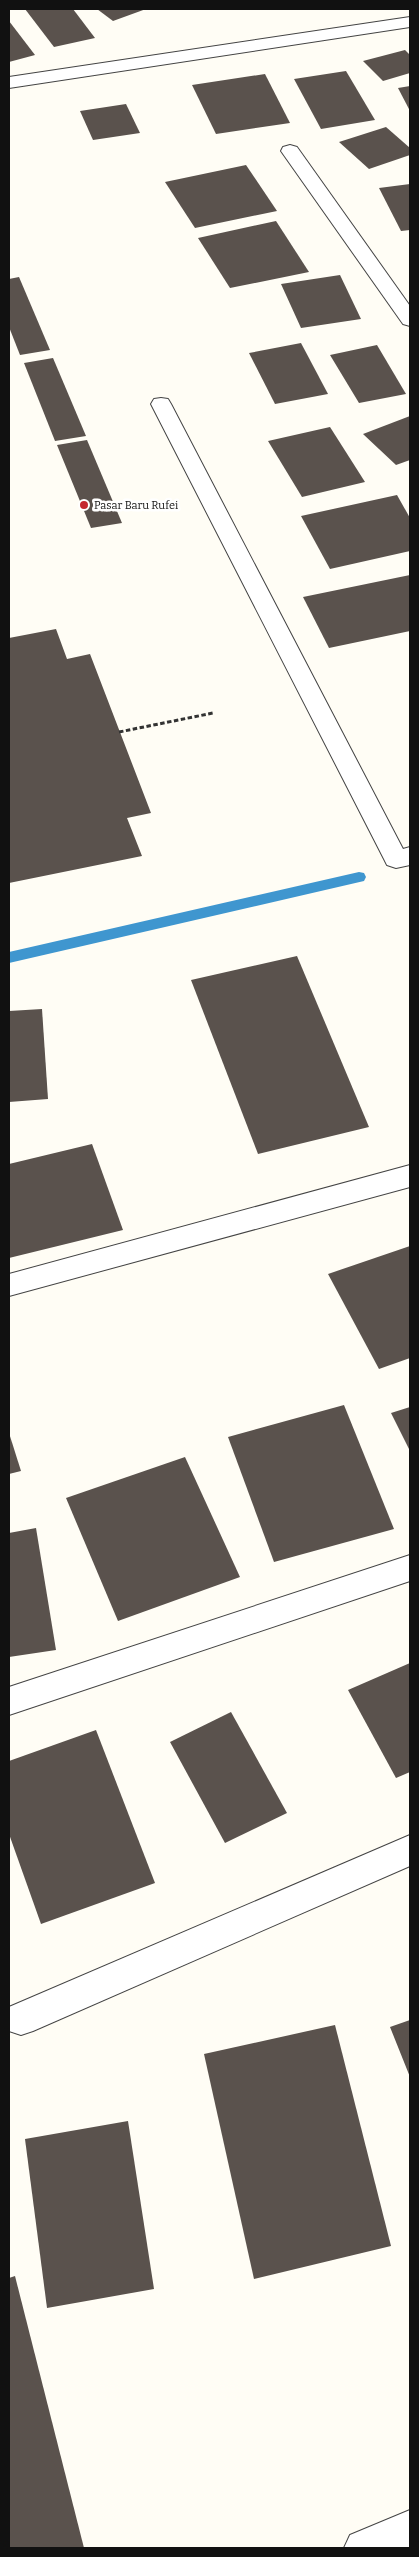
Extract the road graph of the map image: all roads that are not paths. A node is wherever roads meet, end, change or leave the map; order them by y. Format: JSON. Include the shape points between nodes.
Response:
{"nodes":[{"id":1,"x":410,"y":22,"type":"edge"},
{"id":2,"x":9,"y":83,"type":"edge"},
{"id":3,"x":290,"y":151,"type":"dead end"},
{"id":4,"x":410,"y":320,"type":"edge"},
{"id":5,"x":161,"y":404,"type":"dead end"},
{"id":6,"x":410,"y":856,"type":"edge"},
{"id":7,"x":410,"y":1176,"type":"edge"},
{"id":8,"x":9,"y":1285,"type":"edge"},
{"id":9,"x":410,"y":1568,"type":"edge"},
{"id":10,"x":9,"y":1701,"type":"edge"},
{"id":11,"x":410,"y":1850,"type":"edge"},
{"id":12,"x":21,"y":2019,"type":"dead end"},
{"id":13,"x":410,"y":2528,"type":"edge"},
{"id":14,"x":363,"y":2548,"type":"edge"}],
"edges":[{"from":1,"to":2,"type":"street"},
{"from":3,"to":4,"type":"street"},
{"from":5,"to":6,"type":"street","via":[[396,859]]},
{"from":7,"to":8,"type":"street"},
{"from":9,"to":10,"type":"street"},
{"from":11,"to":12,"type":"street"},
{"from":13,"to":14,"type":"street"}]}
